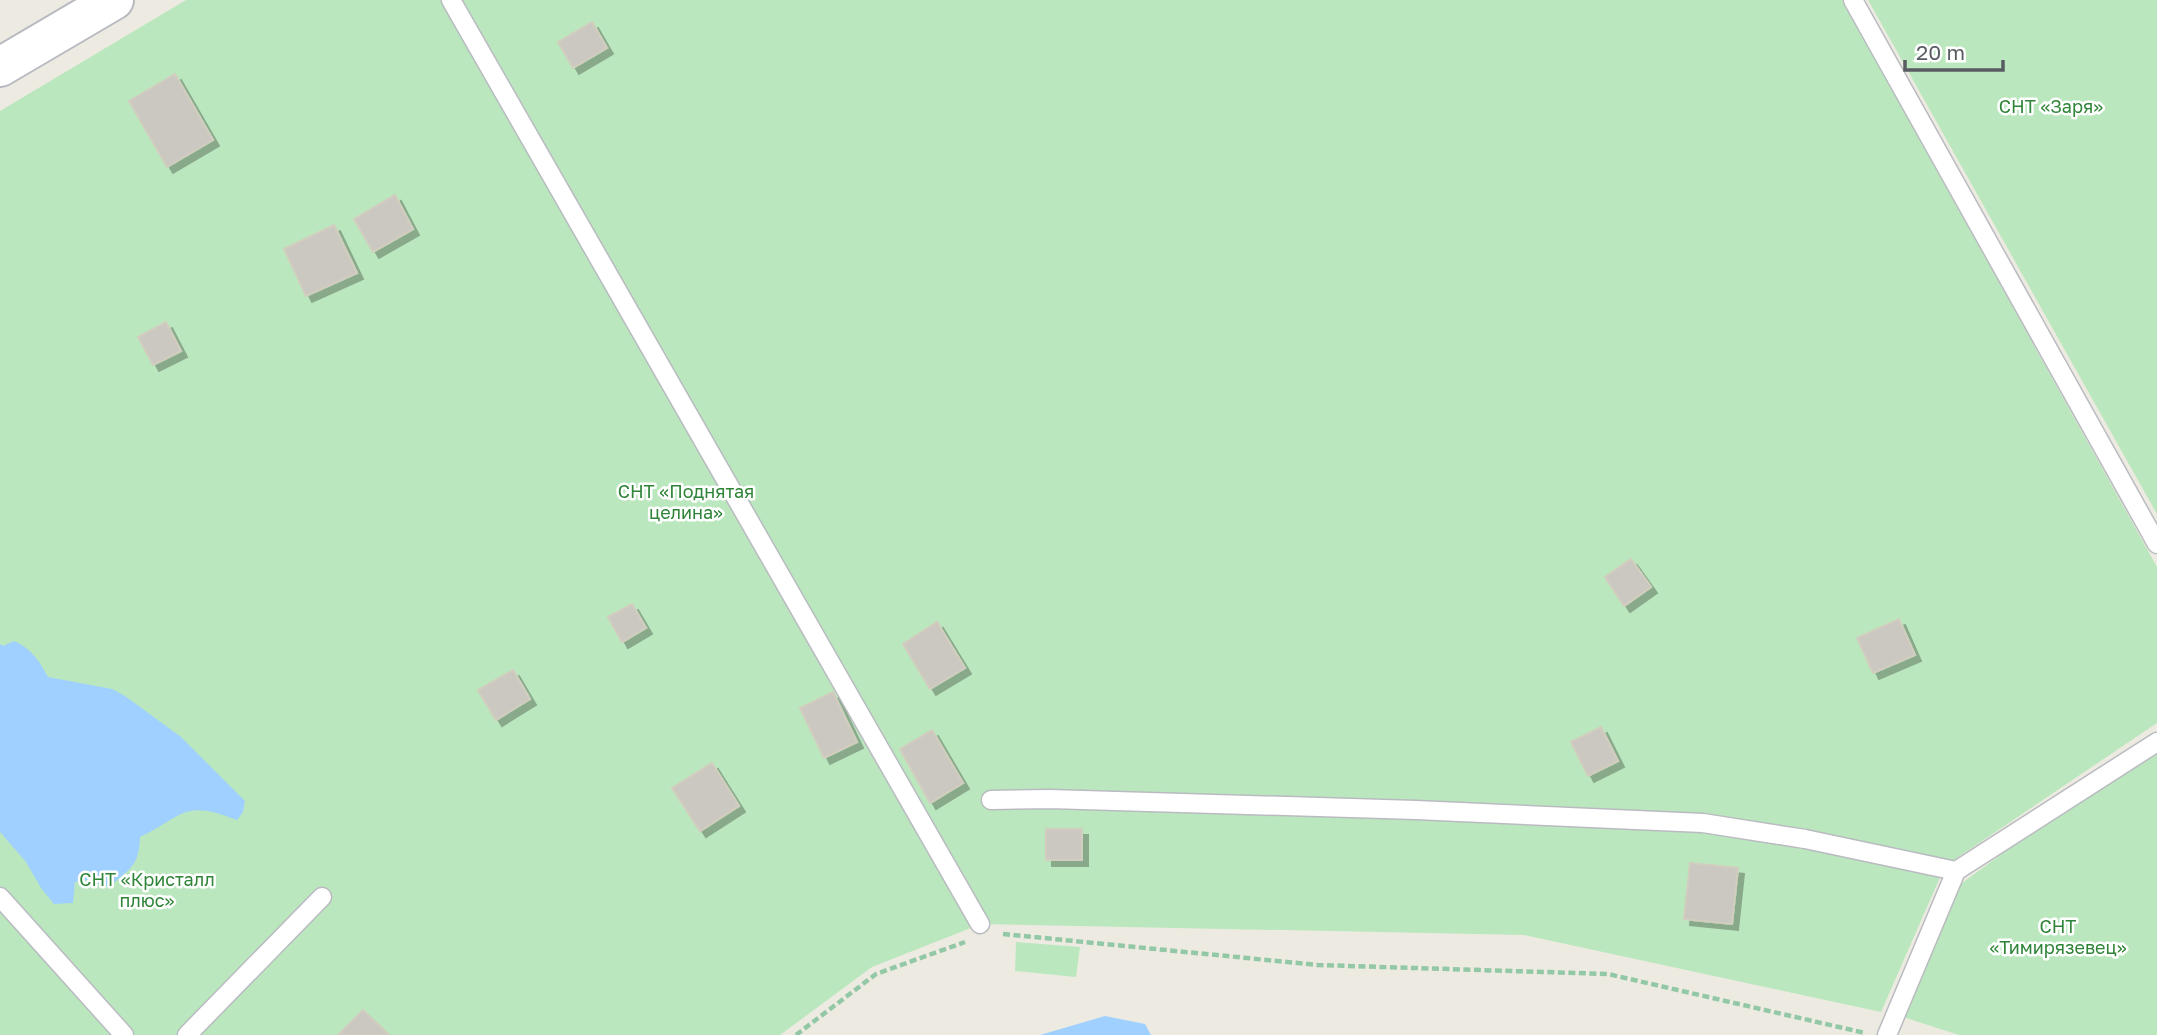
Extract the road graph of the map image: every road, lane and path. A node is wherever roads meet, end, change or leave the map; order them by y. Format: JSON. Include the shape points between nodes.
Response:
{"nodes":[{"id":1,"x":114,"y":0,"type":"edge"},
{"id":2,"x":451,"y":0,"type":"edge"},
{"id":3,"x":1853,"y":0,"type":"edge"},
{"id":4,"x":0,"y":67,"type":"edge"},
{"id":5,"x":2157,"y":544,"type":"edge"},
{"id":6,"x":2157,"y":743,"type":"edge"},
{"id":7,"x":991,"y":800,"type":"dead end"},
{"id":8,"x":1956,"y":871,"type":"junction"},
{"id":9,"x":0,"y":897,"type":"edge"},
{"id":10,"x":322,"y":897,"type":"dead end"},
{"id":11,"x":987,"y":928,"type":"joint"},
{"id":12,"x":967,"y":942,"type":"dead end"},
{"id":13,"x":124,"y":1035,"type":"edge"},
{"id":14,"x":187,"y":1035,"type":"edge"},
{"id":15,"x":796,"y":1035,"type":"edge"},
{"id":16,"x":1874,"y":1035,"type":"edge"},
{"id":17,"x":1887,"y":1035,"type":"edge"}],
"edges":[{"from":1,"to":4,"type":"main road"},
{"from":2,"to":11,"type":"lane"},
{"from":3,"to":5,"type":"lane"},
{"from":6,"to":8,"type":"lane"},
{"from":7,"to":8,"type":"lane","via":[[1416,810],[1703,823]]},
{"from":8,"to":17,"type":"lane"},
{"from":9,"to":13,"type":"lane"},
{"from":10,"to":14,"type":"lane"},
{"from":11,"to":16,"type":"path","via":[[1318,965],[1608,974]]},
{"from":12,"to":15,"type":"path","via":[[876,975]]}]}
